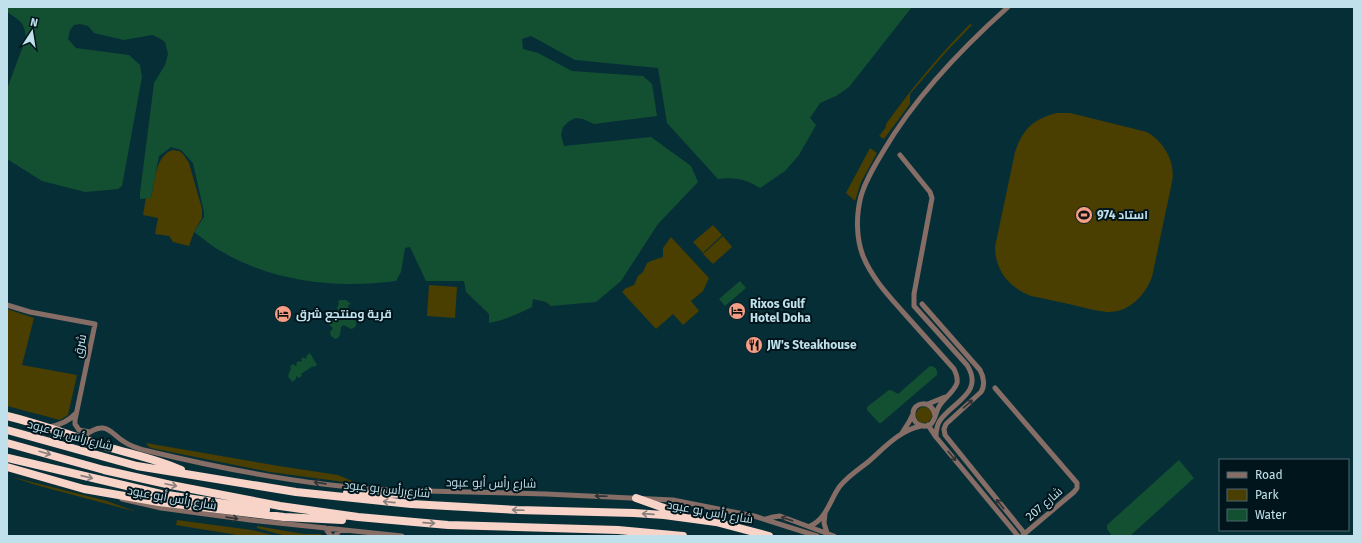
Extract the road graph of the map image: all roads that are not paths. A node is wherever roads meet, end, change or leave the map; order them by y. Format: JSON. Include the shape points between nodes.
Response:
{"nodes":[{"id":1,"x":1008,"y":7,"type":"edge"},
{"id":2,"x":900,"y":155,"type":"dead end"},
{"id":3,"x":922,"y":304,"type":"dead end"},
{"id":4,"x":7,"y":305,"type":"edge"},
{"id":5,"x":995,"y":388,"type":"dead end"},
{"id":6,"x":946,"y":396,"type":"junction"},
{"id":7,"x":928,"y":404,"type":"junction"},
{"id":8,"x":7,"y":411,"type":"edge"},
{"id":9,"x":75,"y":413,"type":"junction"},
{"id":10,"x":912,"y":415,"type":"junction"},
{"id":11,"x":7,"y":416,"type":"edge"},
{"id":12,"x":935,"y":416,"type":"junction"},
{"id":13,"x":23,"y":420,"type":"junction"},
{"id":14,"x":930,"y":424,"type":"junction"},
{"id":15,"x":921,"y":426,"type":"junction"},
{"id":16,"x":49,"y":427,"type":"junction"},
{"id":17,"x":937,"y":428,"type":"junction"},
{"id":18,"x":7,"y":430,"type":"edge"},
{"id":19,"x":90,"y":432,"type":"junction"},
{"id":20,"x":900,"y":435,"type":"junction"},
{"id":21,"x":936,"y":437,"type":"junction"},
{"id":22,"x":81,"y":438,"type":"junction"},
{"id":23,"x":7,"y":443,"type":"edge"},
{"id":24,"x":7,"y":462,"type":"edge"},
{"id":25,"x":191,"y":475,"type":"junction"},
{"id":26,"x":84,"y":489,"type":"junction"},
{"id":27,"x":428,"y":491,"type":"junction"},
{"id":28,"x":296,"y":492,"type":"junction"},
{"id":29,"x":636,"y":498,"type":"junction"},
{"id":30,"x":825,"y":513,"type":"junction"},
{"id":31,"x":358,"y":517,"type":"junction"},
{"id":32,"x":330,"y":519,"type":"junction"},
{"id":33,"x":695,"y":519,"type":"junction"},
{"id":34,"x":766,"y":519,"type":"junction"},
{"id":35,"x":810,"y":526,"type":"junction"},
{"id":36,"x":325,"y":528,"type":"junction"},
{"id":37,"x":340,"y":530,"type":"junction"},
{"id":38,"x":827,"y":533,"type":"junction"},
{"id":39,"x":1023,"y":535,"type":"edge"},
{"id":40,"x":331,"y":536,"type":"edge"},
{"id":41,"x":335,"y":536,"type":"edge"},
{"id":42,"x":402,"y":536,"type":"edge"},
{"id":43,"x":683,"y":536,"type":"edge"},
{"id":44,"x":769,"y":536,"type":"edge"},
{"id":45,"x":817,"y":536,"type":"edge"},
{"id":46,"x":834,"y":536,"type":"edge"},
{"id":47,"x":1018,"y":536,"type":"edge"}],
"edges":[{"from":1,"to":6,"type":"street","via":[[950,63],[898,126],[867,180],[858,214],[863,255],[870,270],[887,294],[954,369],[958,379],[954,389]]},
{"from":2,"to":17,"type":"street","via":[[932,198],[913,298],[914,306],[967,365],[972,379],[968,393],[942,418]]},
{"from":39,"to":3,"type":"street","one_way":true,"via":[[944,435],[946,424],[979,395],[983,387],[981,372]]},
{"from":4,"to":9,"type":"street","name":"شرق","via":[[95,324]]},
{"from":5,"to":39,"type":"street","name":"شارع 207","via":[[1076,480],[1074,492]]},
{"from":6,"to":7,"type":"street"},
{"from":6,"to":12,"type":"street"},
{"from":7,"to":10,"type":"street","via":[[917,406]]},
{"from":7,"to":12,"type":"street"},
{"from":8,"to":13,"type":"highway"},
{"from":9,"to":16,"type":"street","via":[[66,422]]},
{"from":9,"to":19,"type":"street","name":"شرق","via":[[76,428]]},
{"from":10,"to":15,"type":"street","via":[[915,422]]},
{"from":10,"to":20,"type":"street"},
{"from":11,"to":13,"type":"highway"},
{"from":12,"to":14,"type":"street"},
{"from":13,"to":16,"type":"highway"},
{"from":14,"to":15,"type":"street"},
{"from":14,"to":17,"type":"street"},
{"from":14,"to":21,"type":"street"},
{"from":15,"to":20,"type":"street"},
{"from":16,"to":22,"type":"highway"},
{"from":17,"to":21,"type":"street"},
{"from":18,"to":25,"type":"highway","name":"شارع رأس بو عبود","via":[[137,466]]},
{"from":19,"to":22,"type":"street","name":"شارع رأس أبو عبود"},
{"from":27,"to":19,"type":"street","name":"شارع رأس أبو عبود","one_way":true,"via":[[329,485],[247,472],[142,450],[128,445],[104,428]]},
{"from":20,"to":30,"type":"street","via":[[842,484]]},
{"from":21,"to":47,"type":"street","one_way":true},
{"from":22,"to":25,"type":"highway","via":[[156,460]]},
{"from":23,"to":31,"type":"highway","name":"شارع رأس بو عبود","one_way":true,"via":[[104,470],[171,485],[280,506]]},
{"from":24,"to":26,"type":"highway"},
{"from":24,"to":32,"type":"highway","one_way":true,"via":[[161,494]]},
{"from":25,"to":28,"type":"highway","name":"شارع رأس بو عبود"},
{"from":26,"to":32,"type":"highway","via":[[222,510]]},
{"from":26,"to":36,"type":"street","name":"شارع رأس أبو عبود","one_way":true,"via":[[161,508]]},
{"from":27,"to":28,"type":"highway","via":[[419,494]]},
{"from":29,"to":27,"type":"street","name":"شارع رأس أبو عبود","one_way":true},
{"from":33,"to":28,"type":"highway","name":"شارع رأس بو عبود","one_way":true,"via":[[634,513],[411,504]]},
{"from":29,"to":33,"type":"highway"},
{"from":29,"to":34,"type":"street","name":"شارع رأس أبو عبود","via":[[673,500]]},
{"from":30,"to":35,"type":"street","via":[[818,522]]},
{"from":30,"to":38,"type":"street"},
{"from":31,"to":32,"type":"highway"},
{"from":31,"to":43,"type":"highway","name":"شارع رأس بو عبود","one_way":true,"via":[[448,525],[618,530]]},
{"from":33,"to":44,"type":"highway","name":"شارع رأس بو عبود"},
{"from":35,"to":34,"type":"street","name":"شارع رأس أبو عبود","one_way":true,"via":[[780,516]]},
{"from":34,"to":45,"type":"street","name":"شارع رأس أبو عبود"},
{"from":35,"to":38,"type":"street","name":"شارع رأس أبو عبود"},
{"from":36,"to":37,"type":"street","name":"شارع رأس أبو عبود"},
{"from":36,"to":40,"type":"street"},
{"from":37,"to":41,"type":"street"},
{"from":37,"to":42,"type":"street","name":"شارع رأس أبو عبود"},
{"from":38,"to":46,"type":"street","name":"شارع رأس أبو عبود"}]}
